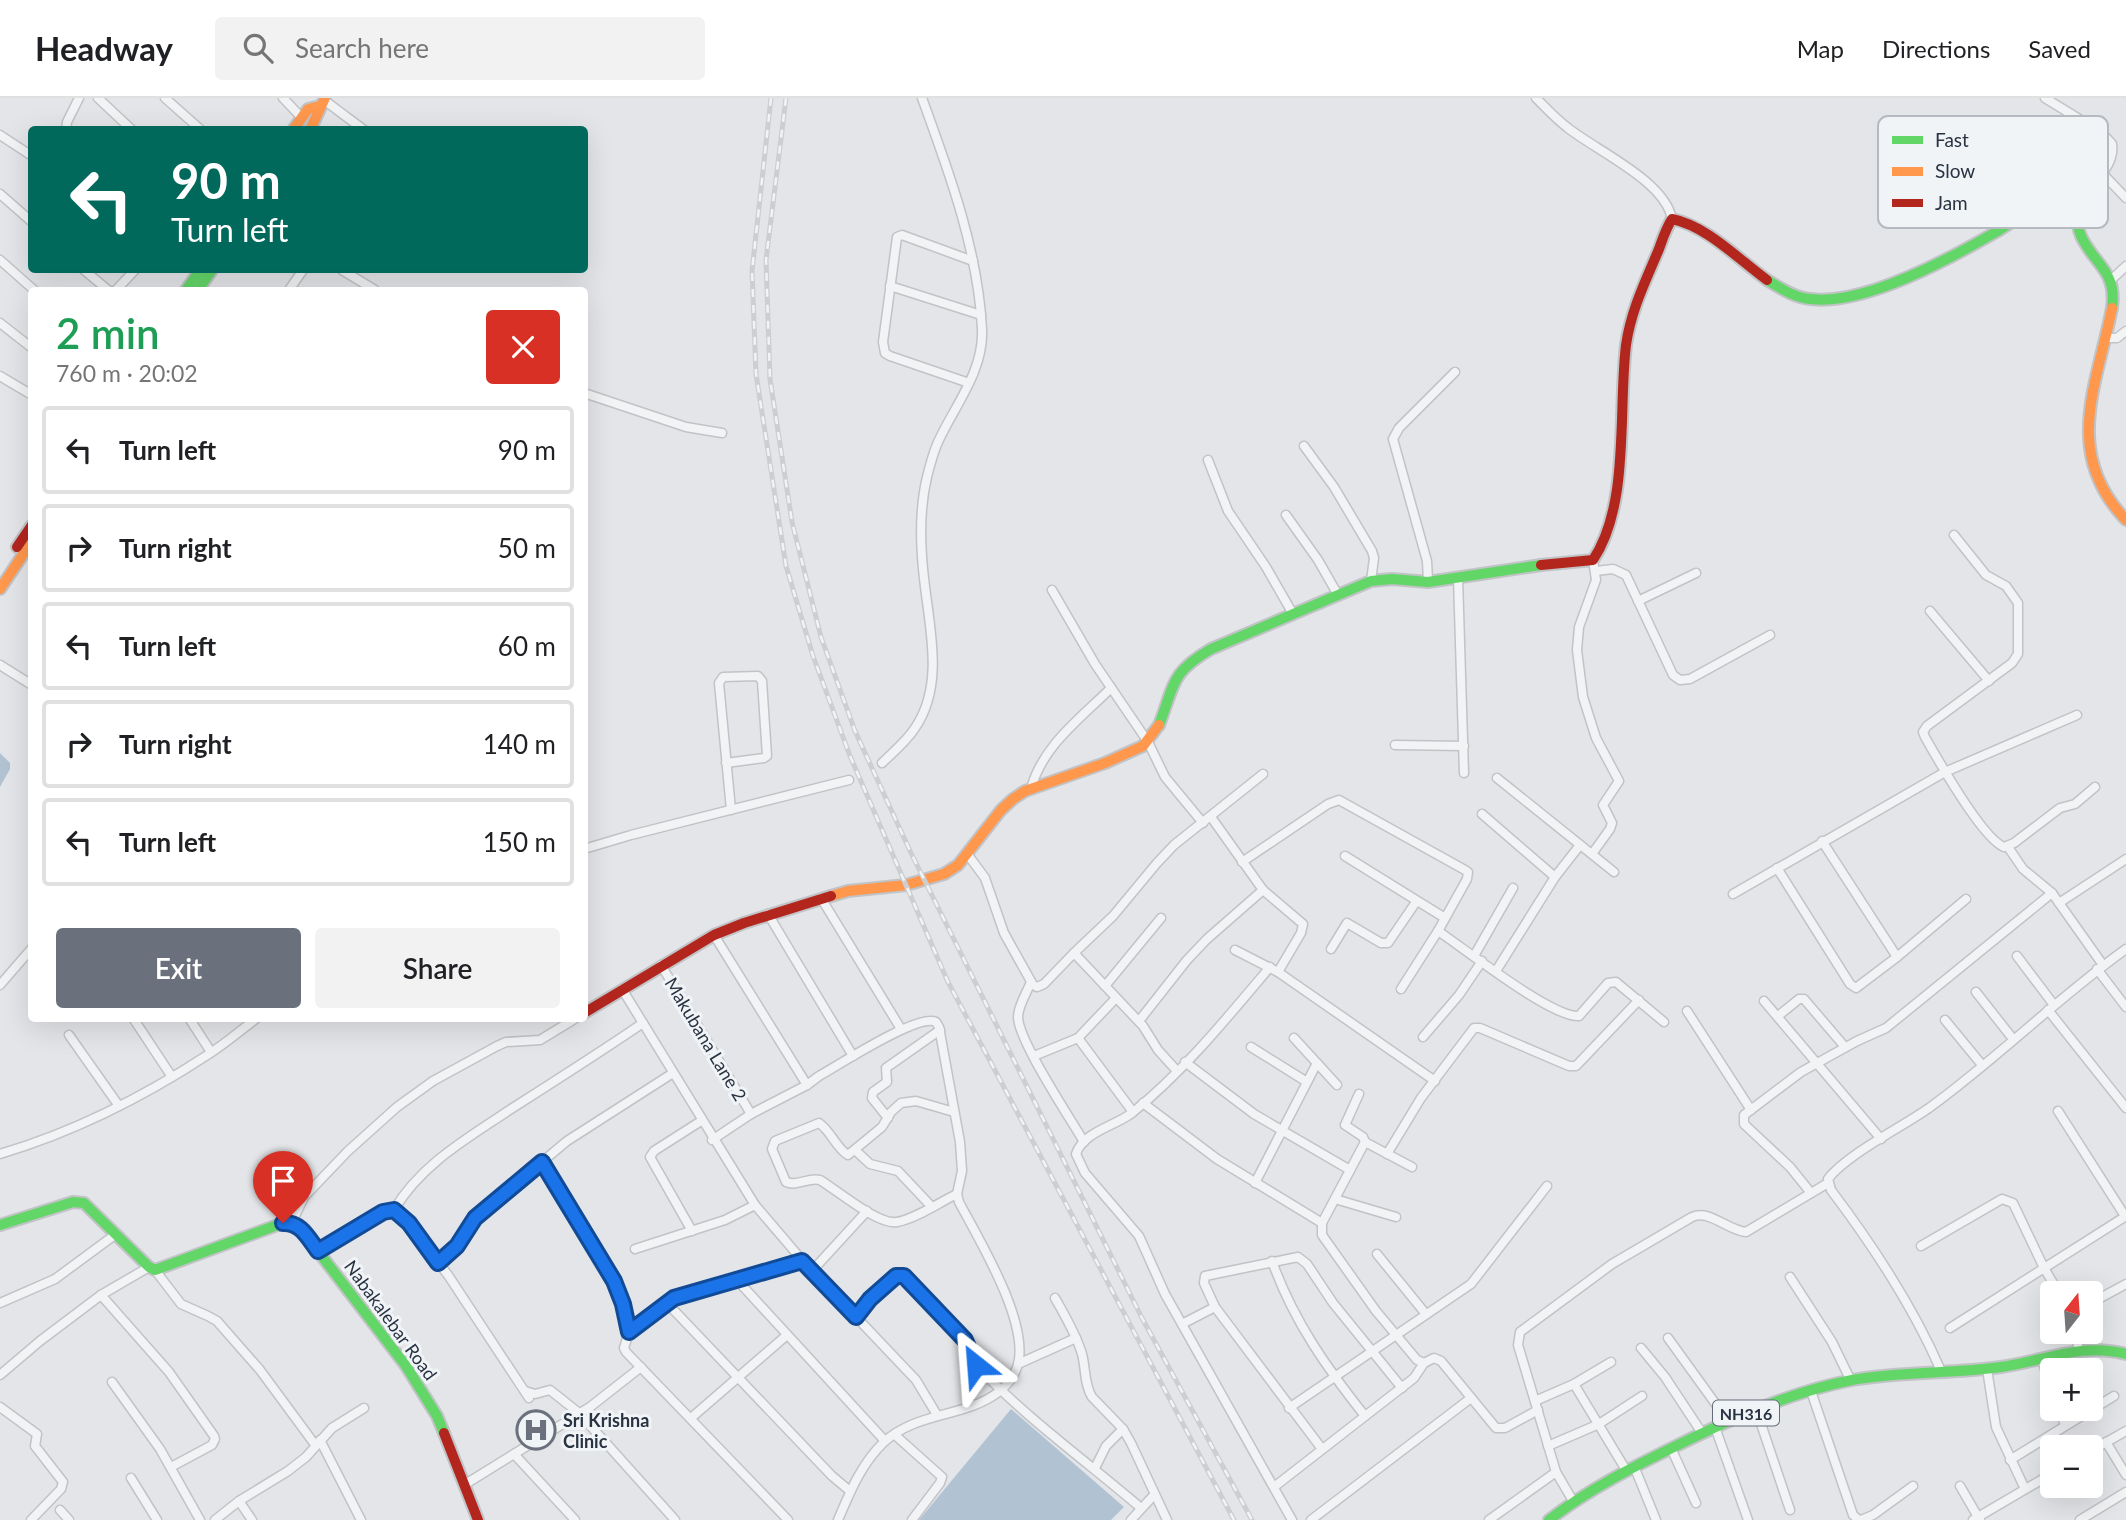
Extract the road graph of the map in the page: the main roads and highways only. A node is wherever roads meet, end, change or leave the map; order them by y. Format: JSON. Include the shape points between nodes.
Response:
{"nodes":[{"id":1,"x":323,"y":102,"type":"edge"},
{"id":2,"x":296,"y":126,"type":"edge"},
{"id":3,"x":313,"y":126,"type":"edge"},
{"id":4,"x":2002,"y":228,"type":"edge"},
{"id":5,"x":2079,"y":228,"type":"edge"},
{"id":6,"x":2126,"y":520,"type":"edge"},
{"id":7,"x":28,"y":531,"type":"edge"},
{"id":8,"x":28,"y":547,"type":"edge"},
{"id":9,"x":0,"y":571,"type":"edge"},
{"id":10,"x":0,"y":589,"type":"edge"},
{"id":11,"x":588,"y":1010,"type":"edge"},
{"id":12,"x":0,"y":1225,"type":"edge"},
{"id":13,"x":2125,"y":1353,"type":"edge"},
{"id":14,"x":478,"y":1520,"type":"edge"},
{"id":15,"x":1549,"y":1520,"type":"edge"}],
"edges":[{"from":1,"to":2,"type":"main road","via":[[308,108]]},
{"from":1,"to":3,"type":"main road"},
{"from":4,"to":11,"type":"main road","via":[[1900,278],[1827,300],[1785,292],[1696,227],[1672,219],[1630,322],[1613,510],[1594,566],[1533,566],[1427,582],[1371,582],[1211,649],[1175,678],[1160,724],[1149,741],[1136,751],[1013,799],[968,855],[944,874],[848,891],[768,914],[714,936]]},
{"from":5,"to":6,"type":"main road","via":[[2081,238],[2111,280],[2113,300],[2088,405],[2088,444],[2107,495]]},
{"from":7,"to":9,"type":"main road"},
{"from":8,"to":10,"type":"main road"},
{"from":12,"to":14,"type":"main road","name":"Nabakalebar Road","via":[[78,1202],[90,1208],[152,1269],[292,1222],[302,1229],[423,1393],[437,1416]]},
{"from":13,"to":15,"type":"main road","number":"NH316","via":[[2078,1349],[1987,1369],[1851,1381],[1811,1391],[1756,1409],[1630,1468]]}]}
